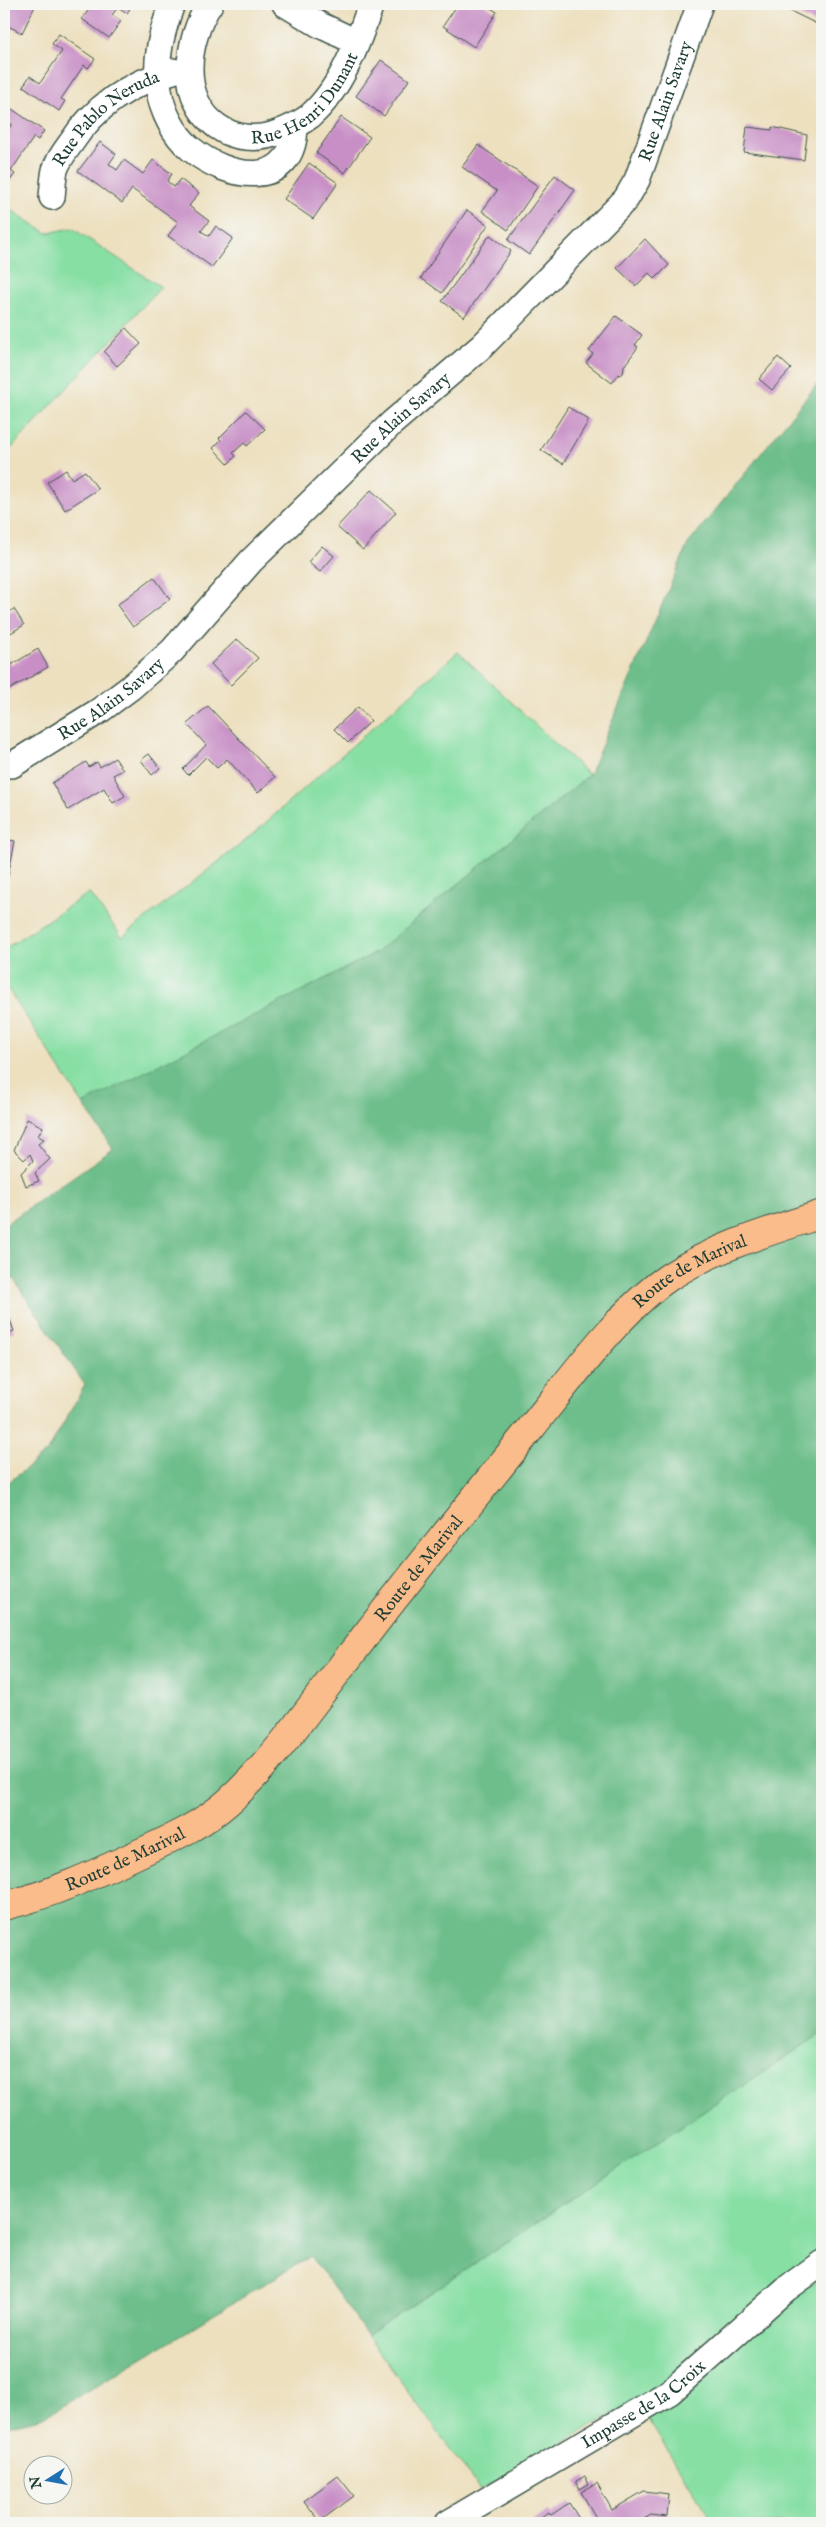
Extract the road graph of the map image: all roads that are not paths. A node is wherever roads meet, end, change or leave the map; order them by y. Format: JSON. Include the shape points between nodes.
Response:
{"nodes":[{"id":1,"x":172,"y":4,"type":"edge"},
{"id":2,"x":210,"y":4,"type":"edge"},
{"id":3,"x":286,"y":4,"type":"edge"},
{"id":4,"x":371,"y":4,"type":"edge"},
{"id":5,"x":700,"y":4,"type":"edge"},
{"id":6,"x":356,"y":42,"type":"junction"},
{"id":7,"x":190,"y":68,"type":"junction"},
{"id":8,"x":158,"y":76,"type":"junction"},
{"id":9,"x":295,"y":126,"type":"junction"},
{"id":10,"x":52,"y":197,"type":"dead end"},
{"id":11,"x":12,"y":765,"type":"dead end"},
{"id":12,"x":822,"y":1214,"type":"edge"},
{"id":13,"x":4,"y":1906,"type":"edge"},
{"id":14,"x":822,"y":2263,"type":"edge"},
{"id":15,"x":448,"y":2523,"type":"edge"}],
"edges":[{"from":1,"to":8,"type":"street","via":[[162,34]]},
{"from":2,"to":7,"type":"street","name":"Rue Henri Dunant","via":[[202,15]]},
{"from":3,"to":6,"type":"street"},
{"from":4,"to":6,"type":"street","name":"Rue Henri Dunant"},
{"from":5,"to":11,"type":"street","name":"Rue Alain Savary","via":[[637,180],[626,199],[482,346],[392,423],[250,562],[172,650],[99,711]]},
{"from":6,"to":9,"type":"street","name":"Rue Henri Dunant","via":[[329,95]]},
{"from":7,"to":8,"type":"street","name":"Rue Pablo Neruda"},
{"from":7,"to":9,"type":"street","name":"Rue Henri Dunant","via":[[192,88],[201,110],[213,124],[231,135],[249,138],[268,136]]},
{"from":8,"to":9,"type":"street","via":[[163,107],[178,136],[209,162],[224,168],[255,175],[278,167],[290,152]]},
{"from":8,"to":10,"type":"street","name":"Rue Pablo Neruda","via":[[117,95],[89,119],[56,168]]},
{"from":12,"to":13,"type":"main road","name":"Route de Marival","via":[[722,1249],[668,1278],[646,1297],[571,1378],[412,1574],[301,1718],[228,1802],[200,1822],[96,1874],[53,1892]]},
{"from":14,"to":15,"type":"street","name":"Impasse de la Croix","via":[[786,2289],[670,2392]]}]}
